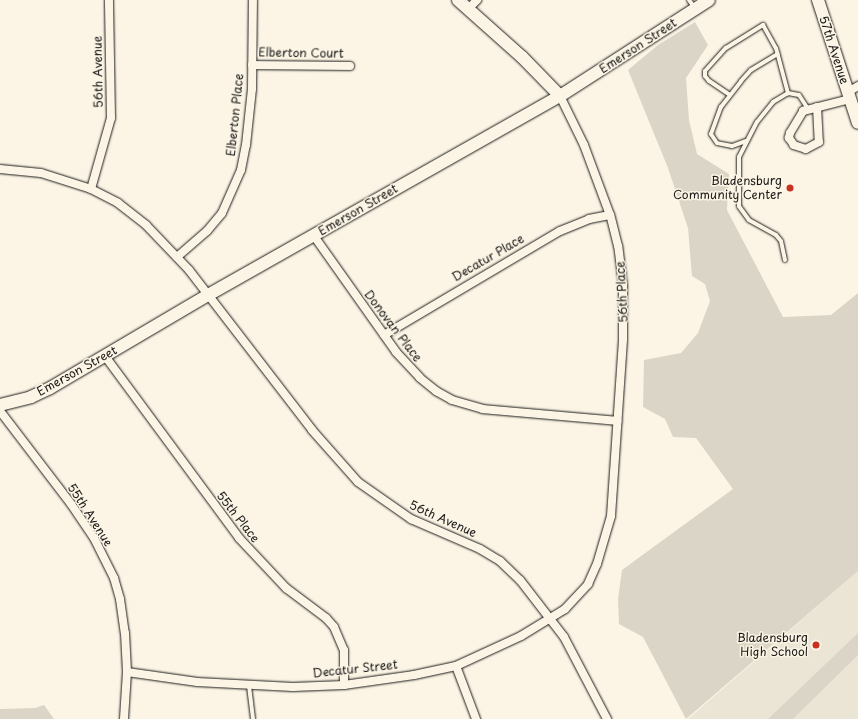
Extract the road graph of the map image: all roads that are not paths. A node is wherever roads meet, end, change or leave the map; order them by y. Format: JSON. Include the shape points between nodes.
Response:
{"nodes":[{"id":1,"x":109,"y":0,"type":"edge"},
{"id":2,"x":253,"y":0,"type":"edge"},
{"id":3,"x":458,"y":0,"type":"edge"},
{"id":4,"x":477,"y":0,"type":"edge"},
{"id":5,"x":709,"y":0,"type":"edge"},
{"id":6,"x":818,"y":0,"type":"edge"},
{"id":7,"x":692,"y":4,"type":"edge"},
{"id":8,"x":468,"y":9,"type":"junction"},
{"id":9,"x":778,"y":54,"type":"junction"},
{"id":10,"x":252,"y":64,"type":"junction"},
{"id":11,"x":350,"y":66,"type":"dead end"},
{"id":12,"x":852,"y":92,"type":"edge"},
{"id":13,"x":788,"y":93,"type":"junction"},
{"id":14,"x":560,"y":96,"type":"junction"},
{"id":15,"x":730,"y":96,"type":"junction"},
{"id":16,"x":817,"y":108,"type":"junction"},
{"id":17,"x":808,"y":109,"type":"junction"},
{"id":18,"x":858,"y":123,"type":"edge"},
{"id":19,"x":747,"y":140,"type":"junction"},
{"id":20,"x":0,"y":169,"type":"edge"},
{"id":21,"x":91,"y":189,"type":"junction"},
{"id":22,"x":610,"y":215,"type":"junction"},
{"id":23,"x":314,"y":236,"type":"junction"},
{"id":24,"x":177,"y":257,"type":"junction"},
{"id":25,"x":785,"y":260,"type":"dead end"},
{"id":26,"x":208,"y":295,"type":"junction"},
{"id":27,"x":384,"y":335,"type":"junction"},
{"id":28,"x":105,"y":356,"type":"junction"},
{"id":29,"x":0,"y":405,"type":"edge"},
{"id":30,"x":0,"y":411,"type":"edge"},
{"id":31,"x":617,"y":421,"type":"junction"},
{"id":32,"x":550,"y":618,"type":"junction"},
{"id":33,"x":456,"y":666,"type":"junction"},
{"id":34,"x":127,"y":672,"type":"junction"},
{"id":35,"x":344,"y":685,"type":"junction"},
{"id":36,"x":249,"y":686,"type":"junction"},
{"id":37,"x":124,"y":719,"type":"edge"},
{"id":38,"x":253,"y":719,"type":"edge"},
{"id":39,"x":476,"y":719,"type":"edge"},
{"id":40,"x":607,"y":719,"type":"edge"}],
"edges":[{"from":1,"to":21,"type":"street","name":"56th Avenue","via":[[111,118]]},
{"from":2,"to":10,"type":"street","name":"Elberton Place"},
{"from":3,"to":8,"type":"street","name":"56th Place"},
{"from":4,"to":8,"type":"street"},
{"from":5,"to":7,"type":"street","name":"Emerson Street"},
{"from":6,"to":12,"type":"street","name":"57th Avenue"},
{"from":7,"to":14,"type":"street","name":"Emerson Street"},
{"from":8,"to":14,"type":"street","name":"56th Place"},
{"from":9,"to":13,"type":"lane"},
{"from":9,"to":15,"type":"lane","via":[[751,70]]},
{"from":9,"to":15,"type":"lane","via":[[763,25],[726,48],[705,71],[705,76]]},
{"from":10,"to":11,"type":"street","name":"Elberton Court"},
{"from":10,"to":24,"type":"street","name":"Elberton Place","via":[[246,145],[233,191],[222,213],[208,231]]},
{"from":12,"to":16,"type":"street"},
{"from":12,"to":18,"type":"street","name":"57th Avenue"},
{"from":13,"to":17,"type":"lane","via":[[799,95]]},
{"from":13,"to":19,"type":"lane","via":[[773,102]]},
{"from":14,"to":22,"type":"street","name":"56th Place","via":[[584,145]]},
{"from":14,"to":23,"type":"street","name":"Emerson Street"},
{"from":15,"to":19,"type":"lane","via":[[721,107],[711,134],[717,143],[732,146]]},
{"from":16,"to":17,"type":"street"},
{"from":16,"to":17,"type":"street","via":[[818,142],[806,149],[794,145],[790,138],[803,111]]},
{"from":19,"to":25,"type":"lane","via":[[739,157],[739,206],[749,220],[776,235],[781,241]]},
{"from":20,"to":21,"type":"street","name":"56th Avenue","via":[[41,174]]},
{"from":21,"to":24,"type":"street","name":"56th Avenue","via":[[130,212]]},
{"from":22,"to":27,"type":"street","name":"Decatur Place","via":[[589,219],[560,232]]},
{"from":22,"to":31,"type":"street","name":"56th Place","via":[[618,246],[624,310]]},
{"from":23,"to":26,"type":"street","name":"Emerson Street"},
{"from":23,"to":27,"type":"street","name":"Donovan Place"},
{"from":24,"to":26,"type":"street","name":"56th Avenue"},
{"from":26,"to":28,"type":"street","name":"Emerson Street"},
{"from":26,"to":32,"type":"street","name":"56th Avenue","via":[[312,430],[358,482],[411,520],[470,543],[500,561],[520,580]]},
{"from":27,"to":31,"type":"street","name":"Donovan Place","via":[[420,378],[452,400],[499,411]]},
{"from":28,"to":29,"type":"street","name":"Emerson Street","via":[[31,397]]},
{"from":28,"to":35,"type":"street","name":"55th Place","via":[[238,538],[286,588],[334,627],[344,650]]},
{"from":30,"to":34,"type":"street","name":"55th Avenue","via":[[71,504],[94,538],[111,571],[120,599]]},
{"from":31,"to":32,"type":"street","name":"56th Place","via":[[611,516],[597,564],[578,597]]},
{"from":32,"to":33,"type":"street","name":"Decatur Street","via":[[520,636]]},
{"from":32,"to":40,"type":"street","name":"56th Avenue","via":[[578,660]]},
{"from":33,"to":35,"type":"street","name":"Decatur Street"},
{"from":33,"to":39,"type":"street"},
{"from":34,"to":36,"type":"street","name":"Decatur Street"},
{"from":34,"to":37,"type":"street","name":"55th Avenue"},
{"from":35,"to":36,"type":"street","name":"Decatur Street"},
{"from":36,"to":38,"type":"lane"}]}
